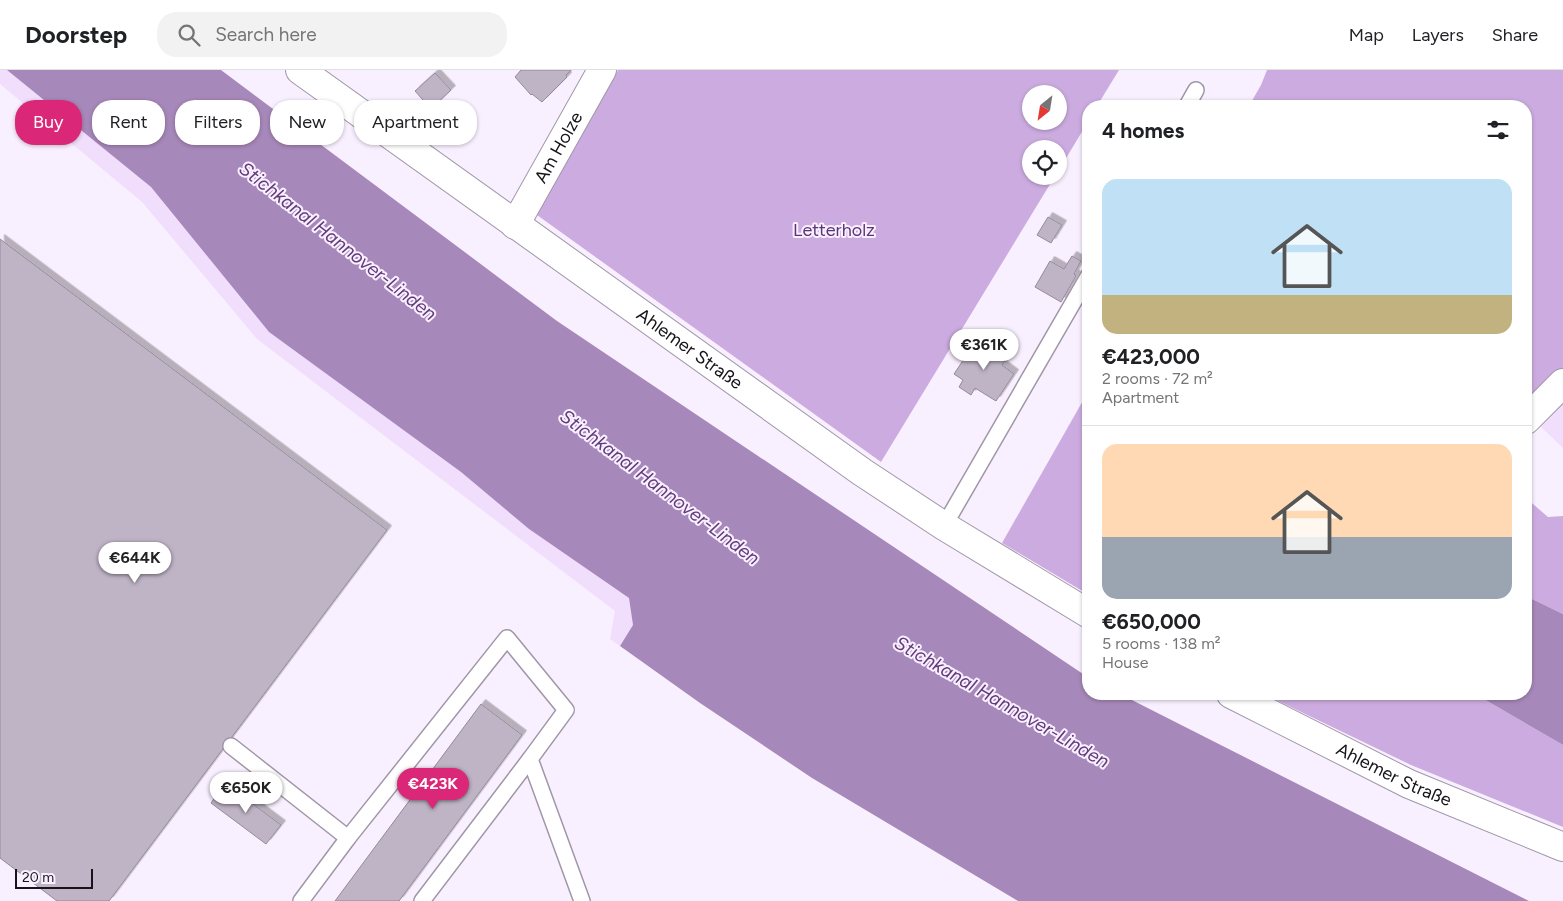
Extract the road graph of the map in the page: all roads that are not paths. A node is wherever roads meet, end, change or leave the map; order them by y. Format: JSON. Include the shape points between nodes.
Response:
{"nodes":[{"id":1,"x":300,"y":70,"type":"edge"},
{"id":2,"x":602,"y":70,"type":"edge"},
{"id":3,"x":1196,"y":90,"type":"dead end"},
{"id":4,"x":1190,"y":100,"type":"edge"},
{"id":5,"x":515,"y":225,"type":"junction"},
{"id":6,"x":1082,"y":287,"type":"edge"},
{"id":7,"x":1563,"y":383,"type":"edge"},
{"id":8,"x":1532,"y":414,"type":"edge"},
{"id":9,"x":944,"y":526,"type":"junction"},
{"id":10,"x":1082,"y":610,"type":"edge"},
{"id":11,"x":1243,"y":700,"type":"edge"},
{"id":12,"x":231,"y":746,"type":"dead end"},
{"id":13,"x":530,"y":759,"type":"junction"},
{"id":14,"x":348,"y":838,"type":"junction"},
{"id":15,"x":1563,"y":847,"type":"edge"},
{"id":16,"x":301,"y":901,"type":"edge"},
{"id":17,"x":422,"y":901,"type":"edge"},
{"id":18,"x":582,"y":901,"type":"edge"}],
"edges":[{"from":1,"to":5,"type":"main road","name":"Ahlemer Straße"},
{"from":2,"to":5,"type":"main road","name":"Am Holze"},
{"from":3,"to":4,"type":"lane"},
{"from":5,"to":9,"type":"main road","name":"Ahlemer Straße","via":[[862,472]]},
{"from":6,"to":9,"type":"lane"},
{"from":7,"to":8,"type":"main road"},
{"from":9,"to":10,"type":"main road","name":"Ahlemer Straße"},
{"from":11,"to":15,"type":"main road","name":"Ahlemer Straße","via":[[1409,784]]},
{"from":12,"to":14,"type":"lane"},
{"from":13,"to":14,"type":"lane","via":[[566,710],[507,638]]},
{"from":13,"to":17,"type":"lane"},
{"from":13,"to":18,"type":"lane"},
{"from":14,"to":16,"type":"lane"}]}
